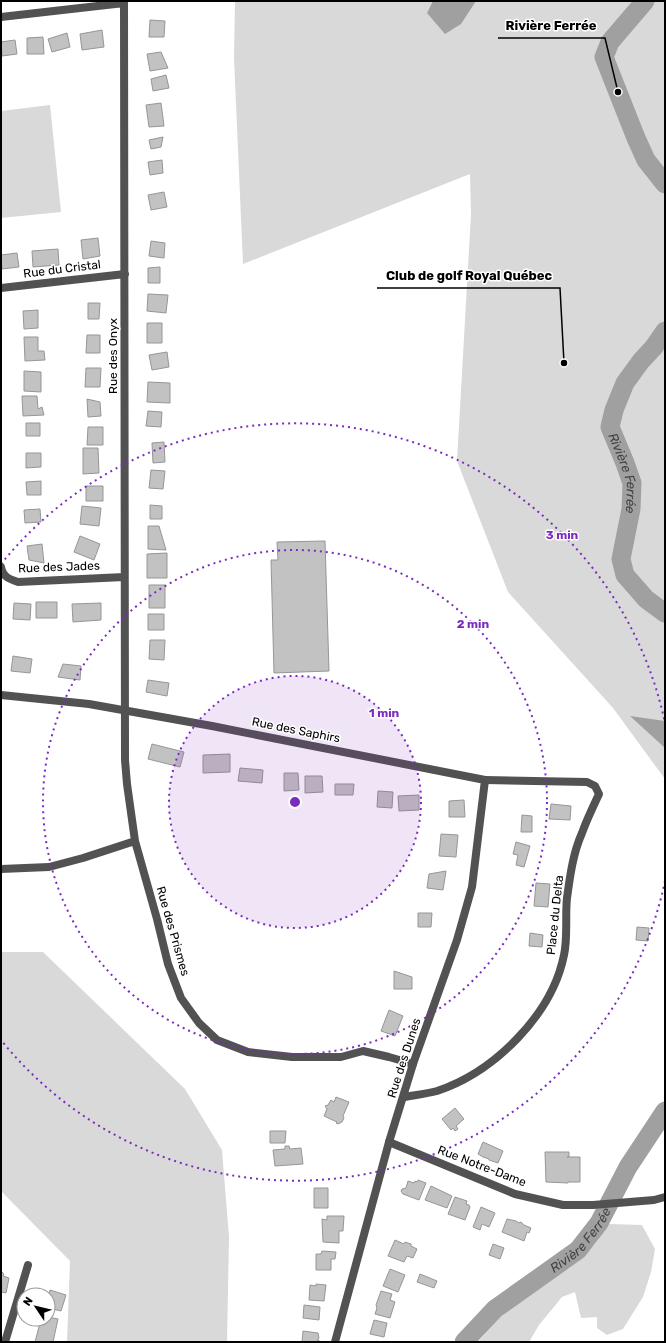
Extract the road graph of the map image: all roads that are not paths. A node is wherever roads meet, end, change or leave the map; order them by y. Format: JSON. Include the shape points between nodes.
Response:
{"nodes":[{"id":1,"x":124,"y":2,"type":"edge"},
{"id":2,"x":1,"y":18,"type":"edge"},
{"id":3,"x":125,"y":274,"type":"junction"},
{"id":4,"x":1,"y":288,"type":"edge"},
{"id":5,"x":1,"y":567,"type":"edge"},
{"id":6,"x":124,"y":577,"type":"junction"},
{"id":7,"x":1,"y":695,"type":"edge"},
{"id":8,"x":124,"y":710,"type":"junction"},
{"id":9,"x":485,"y":780,"type":"junction"},
{"id":10,"x":587,"y":782,"type":"joint"},
{"id":11,"x":135,"y":841,"type":"junction"},
{"id":12,"x":1,"y":869,"type":"edge"},
{"id":13,"x":413,"y":1064,"type":"junction"},
{"id":14,"x":404,"y":1097,"type":"junction"},
{"id":15,"x":389,"y":1142,"type":"junction"},
{"id":16,"x":665,"y":1197,"type":"edge"},
{"id":17,"x":28,"y":1264,"type":"dead end"},
{"id":18,"x":5,"y":1342,"type":"edge"},
{"id":19,"x":335,"y":1342,"type":"edge"}],
"edges":[{"from":1,"to":2,"type":"street"},
{"from":1,"to":3,"type":"street","name":"Rue des Onyx"},
{"from":3,"to":4,"type":"street","name":"Rue du Cristal"},
{"from":3,"to":6,"type":"street","name":"Rue des Onyx"},
{"from":5,"to":6,"type":"street","name":"Rue des Jades","via":[[7,579],[18,582]]},
{"from":6,"to":8,"type":"street","name":"Rue des Onyx"},
{"from":7,"to":8,"type":"street","name":"Rue des Saphirs"},
{"from":8,"to":9,"type":"street","name":"Rue des Saphirs"},
{"from":8,"to":11,"type":"street","name":"Rue des Prismes","via":[[125,760]]},
{"from":9,"to":10,"type":"street","name":"Rue des Saphirs"},
{"from":9,"to":13,"type":"street","name":"Rue des Dunes","via":[[472,887],[457,940]]},
{"from":10,"to":14,"type":"street","name":"Place du Delta","via":[[595,786],[599,794],[581,833],[574,856],[567,897],[564,955],[551,994],[524,1033],[490,1063],[457,1083],[436,1091]]},
{"from":11,"to":12,"type":"street","via":[[49,867]]},
{"from":11,"to":13,"type":"street","name":"Rue des Prismes","via":[[168,964],[181,998],[199,1023],[217,1040],[248,1052],[299,1057],[341,1057],[363,1051]]},
{"from":13,"to":14,"type":"street","name":"Rue des Dunes"},
{"from":14,"to":15,"type":"street","name":"Rue des Dunes"},
{"from":15,"to":16,"type":"street","name":"Rue Notre-Dame","via":[[515,1194],[563,1205],[593,1205]]},
{"from":15,"to":19,"type":"street","name":"Rue des Dunes"},
{"from":17,"to":18,"type":"street"}]}
